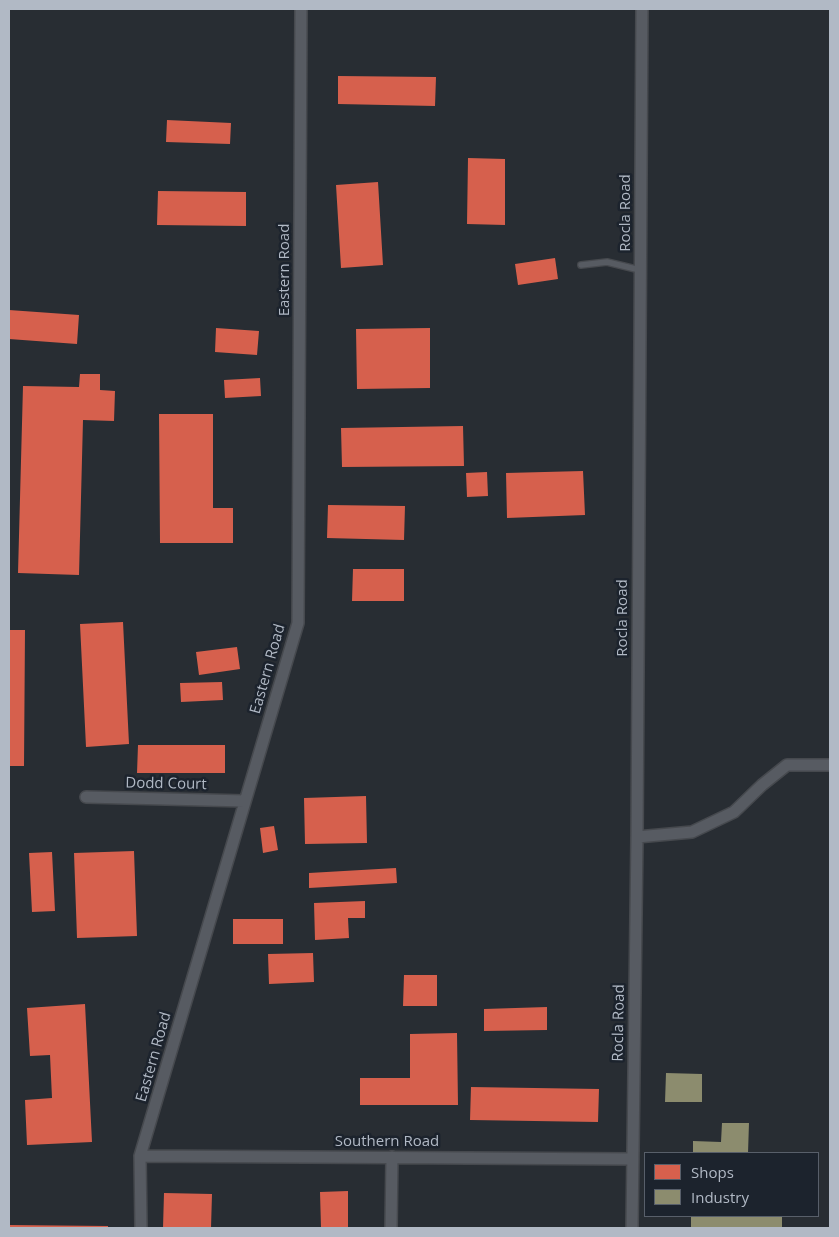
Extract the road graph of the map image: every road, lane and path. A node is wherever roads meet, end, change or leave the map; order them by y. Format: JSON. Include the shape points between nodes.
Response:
{"nodes":[{"id":1,"x":301,"y":9,"type":"edge"},
{"id":2,"x":642,"y":9,"type":"edge"},
{"id":3,"x":581,"y":265,"type":"dead end"},
{"id":4,"x":640,"y":270,"type":"junction"},
{"id":5,"x":830,"y":765,"type":"edge"},
{"id":6,"x":86,"y":797,"type":"dead end"},
{"id":7,"x":246,"y":801,"type":"junction"},
{"id":8,"x":637,"y":837,"type":"junction"},
{"id":9,"x":140,"y":1156,"type":"junction"},
{"id":10,"x":392,"y":1157,"type":"junction"},
{"id":11,"x":633,"y":1158,"type":"junction"},
{"id":12,"x":140,"y":1228,"type":"edge"},
{"id":13,"x":390,"y":1228,"type":"edge"},
{"id":14,"x":632,"y":1228,"type":"edge"}],
"edges":[{"from":1,"to":7,"type":"street","name":"Eastern Road","via":[[298,623]]},
{"from":2,"to":4,"type":"street","name":"Rocla Road"},
{"from":3,"to":4,"type":"lane","via":[[608,262]]},
{"from":4,"to":8,"type":"street","name":"Rocla Road"},
{"from":5,"to":8,"type":"street","via":[[787,765],[734,812],[692,832]]},
{"from":6,"to":7,"type":"street","name":"Dodd Court"},
{"from":7,"to":9,"type":"street","name":"Eastern Road"},
{"from":8,"to":11,"type":"street","name":"Rocla Road"},
{"from":9,"to":10,"type":"street","name":"Southern Road"},
{"from":9,"to":12,"type":"street","name":"Eastern Road"},
{"from":10,"to":11,"type":"street","name":"Southern Road"},
{"from":10,"to":13,"type":"street"},
{"from":11,"to":14,"type":"street","name":"Rocla Road"}]}
